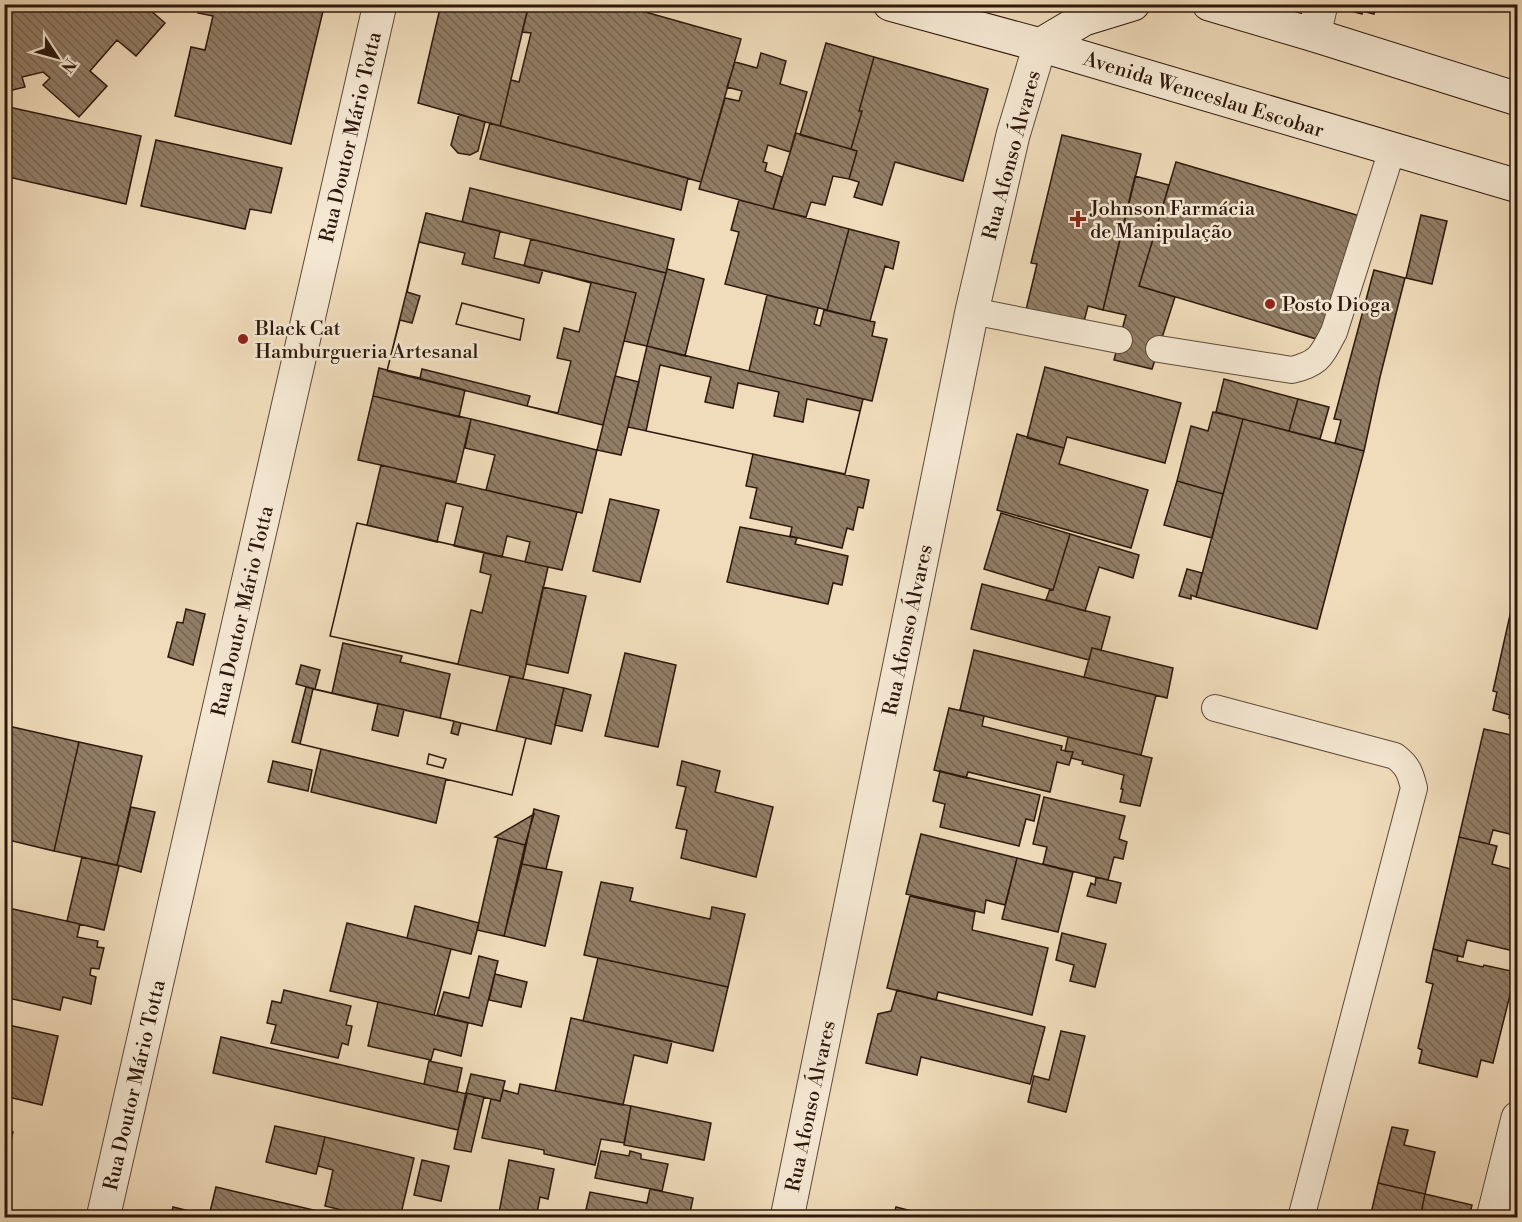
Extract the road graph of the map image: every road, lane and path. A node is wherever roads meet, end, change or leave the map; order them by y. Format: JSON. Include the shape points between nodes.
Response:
{"nodes":[{"id":1,"x":380,"y":4,"type":"edge"},
{"id":2,"x":890,"y":4,"type":"edge"},
{"id":3,"x":1133,"y":4,"type":"edge"},
{"id":4,"x":1209,"y":4,"type":"edge"},
{"id":5,"x":1317,"y":20,"type":"edge"},
{"id":6,"x":1040,"y":45,"type":"junction"},
{"id":7,"x":1518,"y":99,"type":"edge"},
{"id":8,"x":1392,"y":150,"type":"junction"},
{"id":9,"x":1518,"y":186,"type":"edge"},
{"id":10,"x":972,"y":311,"type":"junction"},
{"id":11,"x":1119,"y":340,"type":"dead end"},
{"id":12,"x":1159,"y":349,"type":"dead end"},
{"id":13,"x":1215,"y":708,"type":"dead end"},
{"id":14,"x":1518,"y":1118,"type":"edge"},
{"id":15,"x":103,"y":1218,"type":"edge"},
{"id":16,"x":787,"y":1218,"type":"edge"},
{"id":17,"x":1301,"y":1218,"type":"edge"},
{"id":18,"x":1493,"y":1218,"type":"edge"}],
"edges":[{"from":1,"to":15,"type":"street","name":"Rua Doutor Mário Totta"},
{"from":2,"to":6,"type":"street","name":"Avenida Wenceslau Escobar"},
{"from":3,"to":6,"type":"street","via":[[1084,19]]},
{"from":4,"to":5,"type":"street"},
{"from":5,"to":7,"type":"street"},
{"from":6,"to":8,"type":"street","name":"Avenida Wenceslau Escobar"},
{"from":6,"to":10,"type":"street","name":"Rua Afonso Álvares","via":[[1013,135]]},
{"from":8,"to":9,"type":"street","name":"Avenida Wenceslau Escobar"},
{"from":8,"to":12,"type":"lane","via":[[1334,332],[1323,353],[1310,365],[1293,370]]},
{"from":10,"to":11,"type":"lane"},
{"from":10,"to":16,"type":"street","name":"Rua Afonso Álvares"},
{"from":13,"to":17,"type":"lane","via":[[1395,756],[1410,772],[1414,788]]},
{"from":14,"to":18,"type":"street"}]}
